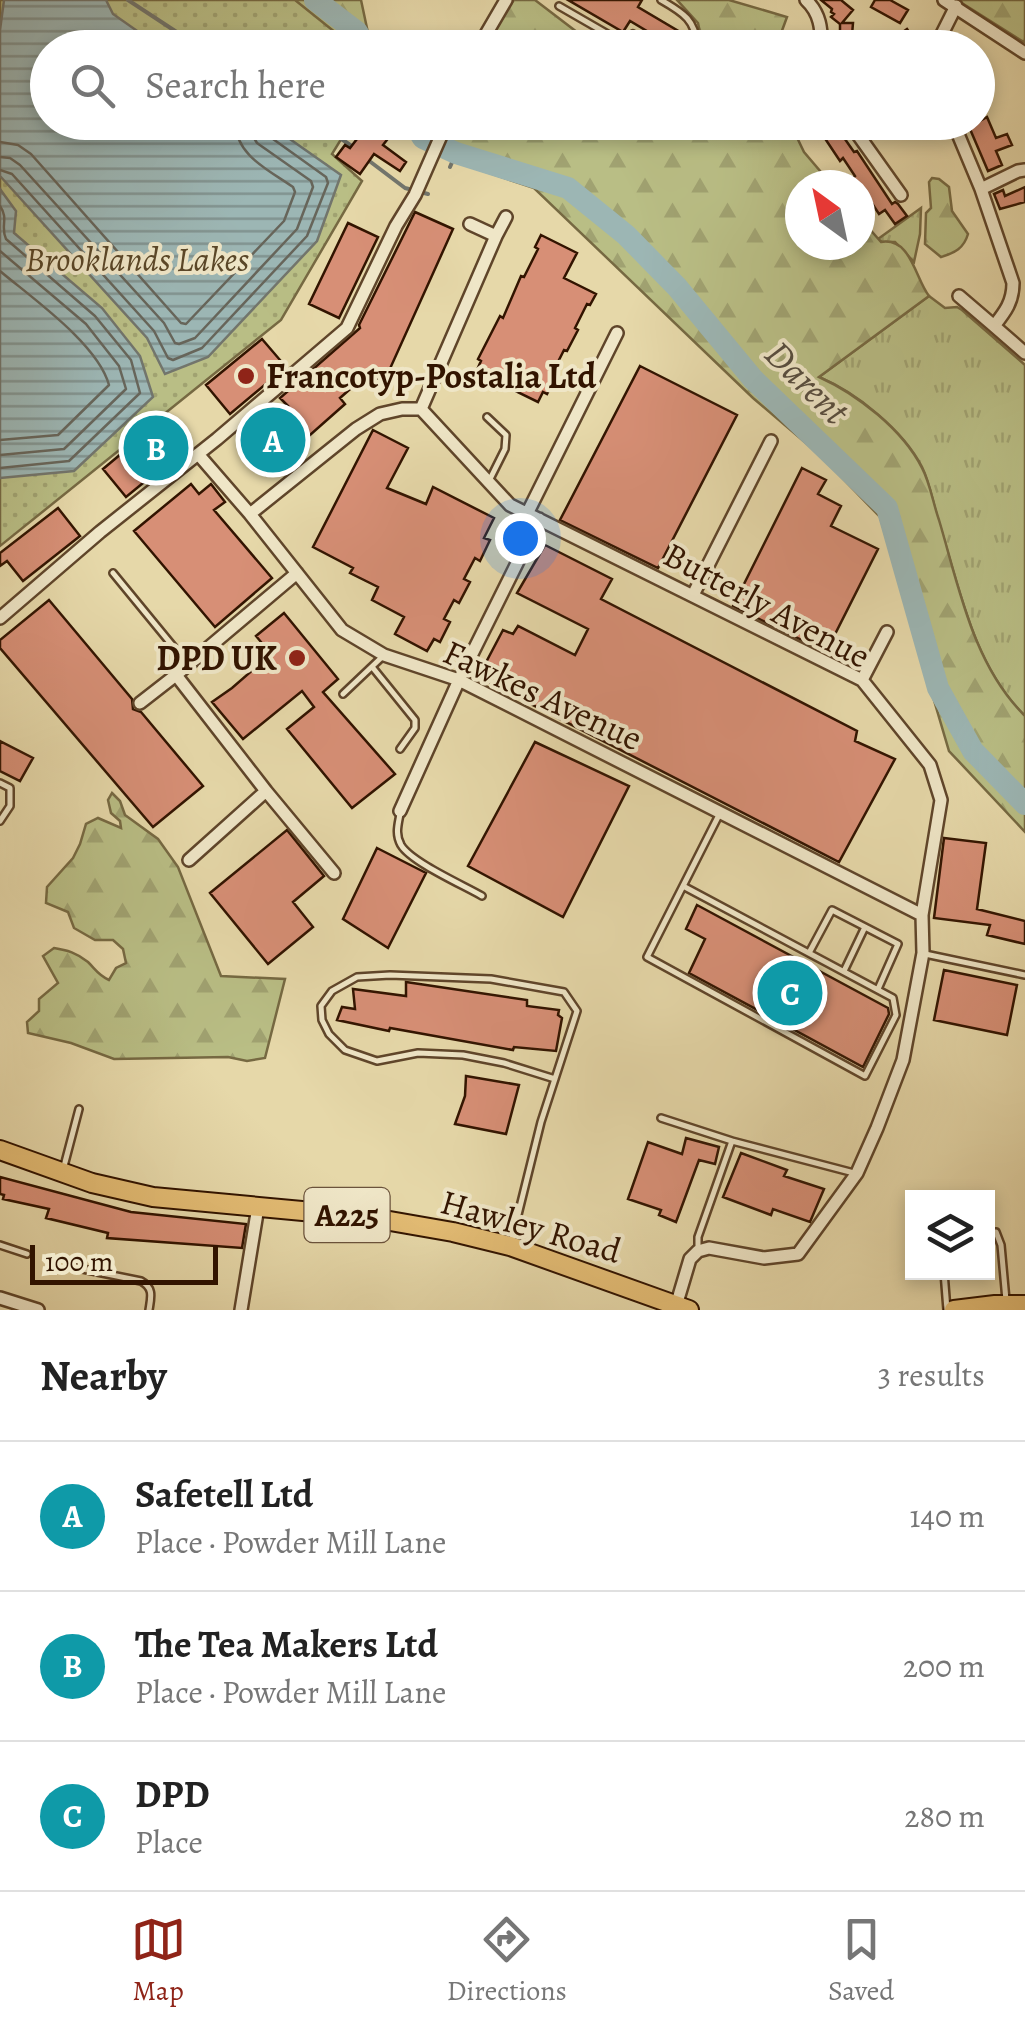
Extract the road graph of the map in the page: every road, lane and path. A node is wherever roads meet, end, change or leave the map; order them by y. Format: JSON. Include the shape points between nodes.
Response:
{"nodes":[{"id":1,"x":506,"y":0,"type":"edge"},
{"id":2,"x":661,"y":0,"type":"edge"},
{"id":3,"x":806,"y":0,"type":"edge"},
{"id":4,"x":950,"y":3,"type":"edge"},
{"id":5,"x":559,"y":6,"type":"dead end"},
{"id":6,"x":488,"y":30,"type":"edge"},
{"id":7,"x":601,"y":30,"type":"edge"},
{"id":8,"x":695,"y":30,"type":"edge"},
{"id":9,"x":820,"y":30,"type":"edge"},
{"id":10,"x":941,"y":30,"type":"edge"},
{"id":11,"x":990,"y":30,"type":"edge"},
{"id":12,"x":995,"y":33,"type":"edge"},
{"id":13,"x":1025,"y":53,"type":"edge"},
{"id":14,"x":439,"y":140,"type":"edge"},
{"id":15,"x":862,"y":140,"type":"edge"},
{"id":16,"x":960,"y":140,"type":"edge"},
{"id":17,"x":1025,"y":170,"type":"edge"},
{"id":18,"x":980,"y":189,"type":"junction"},
{"id":19,"x":901,"y":195,"type":"dead end"},
{"id":20,"x":506,"y":217,"type":"dead end"},
{"id":21,"x":470,"y":224,"type":"dead end"},
{"id":22,"x":496,"y":236,"type":"junction"},
{"id":23,"x":1018,"y":283,"type":"edge"},
{"id":24,"x":959,"y":296,"type":"dead end"},
{"id":25,"x":994,"y":326,"type":"junction"},
{"id":26,"x":617,"y":333,"type":"dead end"},
{"id":27,"x":1025,"y":353,"type":"edge"},
{"id":28,"x":421,"y":409,"type":"junction"},
{"id":29,"x":488,"y":417,"type":"dead end"},
{"id":30,"x":771,"y":442,"type":"dead end"},
{"id":31,"x":198,"y":454,"type":"junction"},
{"id":32,"x":489,"y":482,"type":"junction"},
{"id":33,"x":250,"y":514,"type":"junction"},
{"id":34,"x":534,"y":516,"type":"junction"},
{"id":35,"x":298,"y":573,"type":"junction"},
{"id":36,"x":113,"y":574,"type":"dead end"},
{"id":37,"x":693,"y":596,"type":"junction"},
{"id":38,"x":0,"y":618,"type":"edge"},
{"id":39,"x":887,"y":632,"type":"dead end"},
{"id":40,"x":384,"y":655,"type":"junction"},
{"id":41,"x":188,"y":664,"type":"junction"},
{"id":42,"x":374,"y":668,"type":"junction"},
{"id":43,"x":176,"y":675,"type":"junction"},
{"id":44,"x":459,"y":680,"type":"junction"},
{"id":45,"x":862,"y":680,"type":"junction"},
{"id":46,"x":343,"y":694,"type":"dead end"},
{"id":47,"x":140,"y":703,"type":"dead end"},
{"id":48,"x":400,"y":749,"type":"dead end"},
{"id":49,"x":0,"y":783,"type":"edge"},
{"id":50,"x":266,"y":791,"type":"junction"},
{"id":51,"x":400,"y":811,"type":"joint"},
{"id":52,"x":721,"y":813,"type":"junction"},
{"id":53,"x":0,"y":821,"type":"edge"},
{"id":54,"x":188,"y":860,"type":"dead end"},
{"id":55,"x":334,"y":873,"type":"dead end"},
{"id":56,"x":683,"y":886,"type":"junction"},
{"id":57,"x":482,"y":896,"type":"dead end"},
{"id":58,"x":922,"y":915,"type":"junction"},
{"id":59,"x":865,"y":927,"type":"junction"},
{"id":60,"x":922,"y":953,"type":"junction"},
{"id":61,"x":809,"y":954,"type":"junction"},
{"id":62,"x":844,"y":971,"type":"junction"},
{"id":63,"x":1025,"y":975,"type":"edge"},
{"id":64,"x":878,"y":989,"type":"junction"},
{"id":65,"x":555,"y":1079,"type":"junction"},
{"id":66,"x":79,"y":1109,"type":"dead end"},
{"id":67,"x":661,"y":1118,"type":"dead end"},
{"id":68,"x":732,"y":1141,"type":"junction"},
{"id":69,"x":0,"y":1150,"type":"edge"},
{"id":70,"x":62,"y":1173,"type":"junction"},
{"id":71,"x":857,"y":1174,"type":"junction"},
{"id":72,"x":258,"y":1207,"type":"junction"},
{"id":73,"x":995,"y":1232,"type":"edge"},
{"id":74,"x":0,"y":1245,"type":"edge"},
{"id":75,"x":510,"y":1246,"type":"junction"},
{"id":76,"x":698,"y":1252,"type":"junction"},
{"id":77,"x":27,"y":1254,"type":"dead end"},
{"id":78,"x":68,"y":1266,"type":"dead end"},
{"id":79,"x":945,"y":1280,"type":"edge"},
{"id":80,"x":0,"y":1298,"type":"edge"},
{"id":81,"x":1016,"y":1305,"type":"edge"},
{"id":82,"x":682,"y":1308,"type":"edge"},
{"id":83,"x":38,"y":1310,"type":"edge"},
{"id":84,"x":149,"y":1310,"type":"edge"},
{"id":85,"x":241,"y":1310,"type":"edge"},
{"id":86,"x":951,"y":1310,"type":"edge"}],
"edges":[{"from":1,"to":6,"type":"street"},
{"from":2,"to":8,"type":"lane"},
{"from":3,"to":9,"type":"street"},
{"from":4,"to":10,"type":"street"},
{"from":4,"to":11,"type":"street"},
{"from":5,"to":7,"type":"lane"},
{"from":12,"to":13,"type":"street"},
{"from":14,"to":31,"type":"street","via":[[347,328]]},
{"from":15,"to":19,"type":"street"},
{"from":16,"to":18,"type":"street"},
{"from":17,"to":18,"type":"street"},
{"from":18,"to":23,"type":"street"},
{"from":20,"to":22,"type":"street"},
{"from":21,"to":22,"type":"street"},
{"from":22,"to":28,"type":"street"},
{"from":23,"to":25,"type":"street"},
{"from":24,"to":25,"type":"street"},
{"from":25,"to":27,"type":"street"},
{"from":26,"to":34,"type":"street"},
{"from":28,"to":32,"type":"street","name":"Butterly Avenue"},
{"from":28,"to":33,"type":"street","via":[[380,414]]},
{"from":29,"to":32,"type":"lane","via":[[506,435]]},
{"from":30,"to":37,"type":"street"},
{"from":31,"to":33,"type":"street","name":"Fawkes Avenue"},
{"from":31,"to":38,"type":"street"},
{"from":32,"to":34,"type":"street","name":"Butterly Avenue","via":[[510,505]]},
{"from":33,"to":35,"type":"street","name":"Fawkes Avenue"},
{"from":34,"to":37,"type":"street","name":"Butterly Avenue"},
{"from":34,"to":44,"type":"street"},
{"from":35,"to":40,"type":"street","name":"Fawkes Avenue","via":[[342,630]]},
{"from":35,"to":41,"type":"street"},
{"from":36,"to":41,"type":"lane"},
{"from":37,"to":45,"type":"street","name":"Butterly Avenue"},
{"from":39,"to":45,"type":"street"},
{"from":40,"to":42,"type":"lane"},
{"from":40,"to":44,"type":"street","name":"Fawkes Avenue"},
{"from":41,"to":43,"type":"street"},
{"from":42,"to":46,"type":"lane"},
{"from":42,"to":48,"type":"lane","via":[[415,720]]},
{"from":43,"to":47,"type":"street"},
{"from":43,"to":50,"type":"street"},
{"from":44,"to":51,"type":"street"},
{"from":44,"to":52,"type":"street","name":"Fawkes Avenue"},
{"from":45,"to":58,"type":"street","name":"Butterly Avenue","via":[[930,766],[941,800]]},
{"from":49,"to":53,"type":"lane","via":[[10,788],[10,806]]},
{"from":50,"to":54,"type":"street"},
{"from":50,"to":55,"type":"street"},
{"from":51,"to":57,"type":"lane","via":[[396,832],[402,847]]},
{"from":52,"to":56,"type":"lane"},
{"from":52,"to":58,"type":"street","name":"Fawkes Avenue"},
{"from":56,"to":61,"type":"lane"},
{"from":56,"to":64,"type":"lane","via":[[646,957],[866,1076],[896,1014],[893,998]]},
{"from":58,"to":60,"type":"street","name":"Butterly Avenue"},
{"from":59,"to":61,"type":"lane","via":[[832,910]]},
{"from":59,"to":62,"type":"lane"},
{"from":59,"to":64,"type":"lane","via":[[898,944]]},
{"from":60,"to":63,"type":"lane"},
{"from":60,"to":71,"type":"street","name":"Butterly Avenue","via":[[903,1060]]},
{"from":61,"to":62,"type":"lane"},
{"from":62,"to":64,"type":"lane"},
{"from":65,"to":65,"type":"lane","via":[[577,1010],[564,992],[491,979],[390,975],[356,977],[321,1006],[322,1020],[344,1050],[377,1061],[463,1054]]},
{"from":65,"to":75,"type":"lane"},
{"from":66,"to":70,"type":"lane"},
{"from":67,"to":68,"type":"lane"},
{"from":68,"to":71,"type":"lane"},
{"from":68,"to":76,"type":"lane"},
{"from":69,"to":70,"type":"main road","name":"Hawley Road","number":"A225"},
{"from":70,"to":72,"type":"main road","name":"Hawley Road","number":"A225","via":[[153,1197]]},
{"from":71,"to":76,"type":"street","name":"Butterly Avenue","via":[[798,1254]]},
{"from":72,"to":75,"type":"main road","name":"Hawley Road","number":"A225","via":[[367,1217]]},
{"from":72,"to":85,"type":"street"},
{"from":73,"to":81,"type":"lane"},
{"from":74,"to":77,"type":"lane"},
{"from":75,"to":82,"type":"main road","name":"Hawley Road","number":"A225"},
{"from":76,"to":82,"type":"street","via":[[690,1259]]},
{"from":78,"to":84,"type":"lane","via":[[141,1281],[151,1292]]},
{"from":79,"to":86,"type":"lane"},
{"from":80,"to":83,"type":"street"},
{"from":81,"to":86,"type":"main road"}]}
